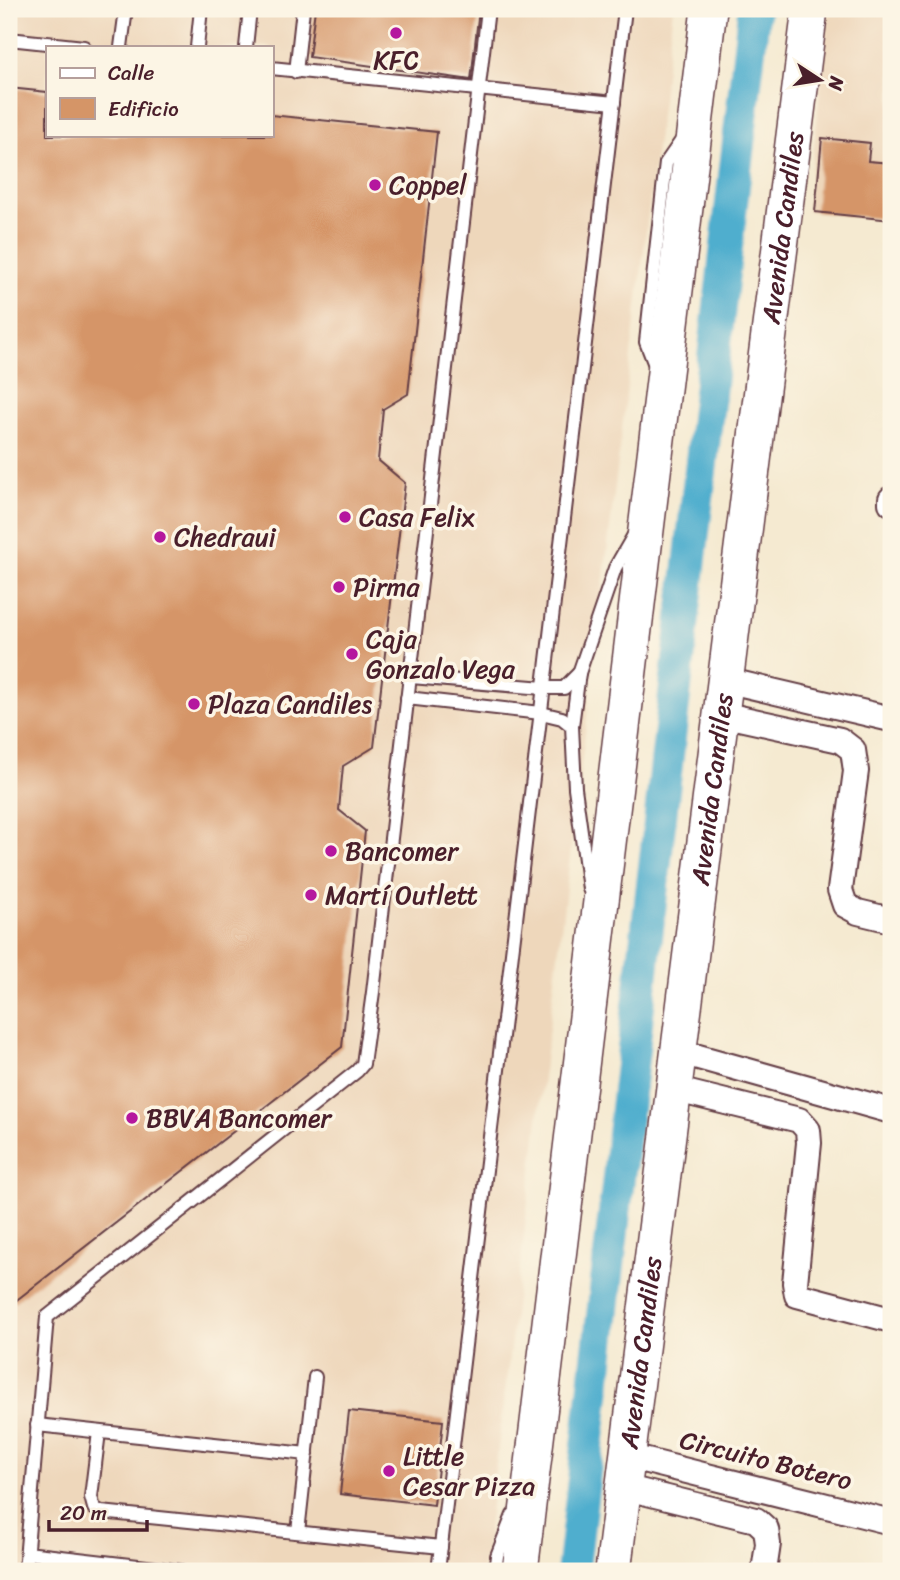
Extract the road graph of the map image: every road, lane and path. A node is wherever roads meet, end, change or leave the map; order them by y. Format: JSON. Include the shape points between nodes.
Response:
{"nodes":[{"id":1,"x":126,"y":9,"type":"edge"},
{"id":2,"x":201,"y":9,"type":"edge"},
{"id":3,"x":250,"y":9,"type":"edge"},
{"id":4,"x":303,"y":9,"type":"edge"},
{"id":5,"x":488,"y":9,"type":"edge"},
{"id":6,"x":625,"y":9,"type":"edge"},
{"id":7,"x":709,"y":9,"type":"edge"},
{"id":8,"x":810,"y":9,"type":"edge"},
{"id":9,"x":9,"y":39,"type":"edge"},
{"id":10,"x":75,"y":46,"type":"edge"},
{"id":11,"x":121,"y":46,"type":"edge"},
{"id":12,"x":197,"y":46,"type":"edge"},
{"id":13,"x":246,"y":46,"type":"edge"},
{"id":14,"x":273,"y":68,"type":"edge"},
{"id":15,"x":296,"y":72,"type":"junction"},
{"id":16,"x":480,"y":88,"type":"junction"},
{"id":17,"x":614,"y":103,"type":"junction"},
{"id":18,"x":649,"y":511,"type":"junction"},
{"id":19,"x":579,"y":673,"type":"junction"},
{"id":20,"x":411,"y":677,"type":"junction"},
{"id":21,"x":725,"y":680,"type":"junction"},
{"id":22,"x":544,"y":688,"type":"junction"},
{"id":23,"x":407,"y":698,"type":"junction"},
{"id":24,"x":541,"y":713,"type":"junction"},
{"id":25,"x":721,"y":713,"type":"junction"},
{"id":26,"x":891,"y":719,"type":"edge"},
{"id":27,"x":572,"y":726,"type":"junction"},
{"id":28,"x":891,"y":920,"type":"edge"},
{"id":29,"x":596,"y":945,"type":"junction"},
{"id":30,"x":677,"y":1051,"type":"junction"},
{"id":31,"x":673,"y":1089,"type":"junction"},
{"id":32,"x":891,"y":1111,"type":"edge"},
{"id":33,"x":891,"y":1321,"type":"edge"},
{"id":34,"x":315,"y":1377,"type":"dead end"},
{"id":35,"x":37,"y":1425,"type":"junction"},
{"id":36,"x":99,"y":1432,"type":"junction"},
{"id":37,"x":307,"y":1454,"type":"junction"},
{"id":38,"x":534,"y":1462,"type":"junction"},
{"id":39,"x":625,"y":1472,"type":"junction"},
{"id":40,"x":891,"y":1522,"type":"edge"},
{"id":41,"x":298,"y":1532,"type":"junction"},
{"id":42,"x":441,"y":1547,"type":"junction"},
{"id":43,"x":27,"y":1553,"type":"junction"},
{"id":44,"x":25,"y":1571,"type":"edge"},
{"id":45,"x":181,"y":1571,"type":"edge"},
{"id":46,"x":438,"y":1571,"type":"edge"},
{"id":47,"x":495,"y":1571,"type":"edge"},
{"id":48,"x":520,"y":1571,"type":"edge"},
{"id":49,"x":613,"y":1571,"type":"edge"},
{"id":50,"x":764,"y":1571,"type":"edge"}],
"edges":[{"from":1,"to":11,"type":"lane"},
{"from":2,"to":12,"type":"lane"},
{"from":3,"to":13,"type":"lane"},
{"from":4,"to":15,"type":"lane"},
{"from":5,"to":16,"type":"lane"},
{"from":6,"to":17,"type":"lane"},
{"from":7,"to":18,"type":"main road"},
{"from":8,"to":21,"type":"main road","name":"Avenida Candiles"},
{"from":9,"to":10,"type":"lane"},
{"from":14,"to":15,"type":"lane"},
{"from":15,"to":16,"type":"lane"},
{"from":16,"to":17,"type":"lane"},
{"from":16,"to":20,"type":"lane"},
{"from":17,"to":22,"type":"lane"},
{"from":18,"to":19,"type":"lane","via":[[615,568]]},
{"from":18,"to":29,"type":"main road"},
{"from":19,"to":22,"type":"lane","via":[[564,688]]},
{"from":19,"to":27,"type":"lane"},
{"from":20,"to":22,"type":"lane"},
{"from":20,"to":23,"type":"lane"},
{"from":21,"to":25,"type":"main road","name":"Avenida Candiles"},
{"from":21,"to":26,"type":"street"},
{"from":22,"to":24,"type":"lane"},
{"from":23,"to":24,"type":"lane"},
{"from":23,"to":35,"type":"lane","via":[[363,1064],[51,1312],[46,1322]]},
{"from":24,"to":27,"type":"lane","via":[[562,718]]},
{"from":24,"to":42,"type":"lane"},
{"from":25,"to":28,"type":"street","via":[[841,740],[853,750],[856,771],[840,890],[845,905]]},
{"from":25,"to":30,"type":"main road","name":"Avenida Candiles"},
{"from":27,"to":29,"type":"lane","via":[[575,788]]},
{"from":29,"to":38,"type":"main road"},
{"from":30,"to":31,"type":"main road","name":"Avenida Candiles"},
{"from":30,"to":32,"type":"street"},
{"from":31,"to":33,"type":"street","via":[[799,1120],[808,1130],[809,1143],[794,1283],[797,1295]]},
{"from":31,"to":39,"type":"main road","name":"Avenida Candiles"},
{"from":34,"to":37,"type":"lane"},
{"from":35,"to":36,"type":"lane"},
{"from":35,"to":43,"type":"lane"},
{"from":36,"to":37,"type":"lane"},
{"from":36,"to":41,"type":"lane","via":[[91,1497],[94,1508],[101,1512]]},
{"from":37,"to":41,"type":"lane"},
{"from":38,"to":47,"type":"lane"},
{"from":38,"to":48,"type":"main road"},
{"from":39,"to":40,"type":"street","name":"Circuito Botero"},
{"from":39,"to":49,"type":"main road","name":"Avenida Candiles"},
{"from":39,"to":50,"type":"street","via":[[756,1520],[766,1529]]},
{"from":41,"to":42,"type":"lane"},
{"from":42,"to":46,"type":"lane"},
{"from":43,"to":44,"type":"lane"},
{"from":43,"to":45,"type":"lane"}]}
